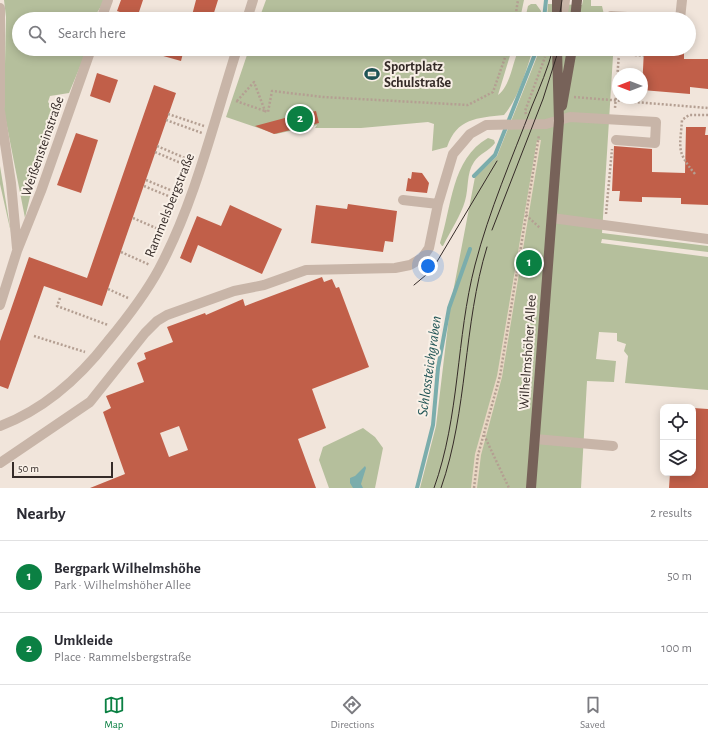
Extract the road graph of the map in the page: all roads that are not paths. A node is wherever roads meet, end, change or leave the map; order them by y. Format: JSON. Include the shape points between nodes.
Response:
{"nodes":[{"id":1,"x":108,"y":0,"type":"edge"},
{"id":2,"x":253,"y":0,"type":"edge"},
{"id":3,"x":557,"y":0,"type":"edge"},
{"id":4,"x":565,"y":0,"type":"edge"},
{"id":5,"x":577,"y":0,"type":"edge"},
{"id":6,"x":682,"y":0,"type":"edge"},
{"id":7,"x":0,"y":8,"type":"edge"},
{"id":8,"x":104,"y":12,"type":"edge"},
{"id":9,"x":249,"y":12,"type":"edge"},
{"id":10,"x":557,"y":12,"type":"edge"},
{"id":11,"x":563,"y":12,"type":"edge"},
{"id":12,"x":576,"y":12,"type":"edge"},
{"id":13,"x":681,"y":12,"type":"edge"},
{"id":14,"x":89,"y":56,"type":"edge"},
{"id":15,"x":235,"y":56,"type":"edge"},
{"id":16,"x":557,"y":56,"type":"edge"},
{"id":17,"x":571,"y":56,"type":"edge"},
{"id":18,"x":0,"y":106,"type":"edge"},
{"id":19,"x":0,"y":112,"type":"edge"},
{"id":20,"x":558,"y":121,"type":"junction"},
{"id":21,"x":616,"y":140,"type":"dead end"},
{"id":22,"x":7,"y":164,"type":"junction"},
{"id":23,"x":0,"y":172,"type":"edge"},
{"id":24,"x":403,"y":200,"type":"dead end"},
{"id":25,"x":438,"y":204,"type":"junction"},
{"id":26,"x":552,"y":218,"type":"junction"},
{"id":27,"x":708,"y":239,"type":"edge"},
{"id":28,"x":18,"y":251,"type":"junction"},
{"id":29,"x":0,"y":305,"type":"edge"},
{"id":30,"x":0,"y":426,"type":"edge"},
{"id":31,"x":535,"y":439,"type":"junction"},
{"id":32,"x":613,"y":446,"type":"dead end"},
{"id":33,"x":0,"y":464,"type":"edge"},
{"id":34,"x":531,"y":488,"type":"edge"}],
"edges":[{"from":1,"to":8,"type":"street"},
{"from":2,"to":9,"type":"street"},
{"from":3,"to":10,"type":"main road"},
{"from":4,"to":11,"type":"street"},
{"from":5,"to":12,"type":"main road"},
{"from":6,"to":13,"type":"street"},
{"from":7,"to":18,"type":"street"},
{"from":14,"to":28,"type":"street","name":"Weißensteinstraße","via":[[42,191]]},
{"from":15,"to":30,"type":"street","name":"Rammelsbergstraße","via":[[212,133],[175,236],[139,302],[96,356],[73,380],[52,397],[12,422]]},
{"from":16,"to":20,"type":"main road","name":"Wilhelmshöher Allee"},
{"from":17,"to":20,"type":"main road","name":"Wilhelmshöher Allee"},
{"from":19,"to":22,"type":"street","name":"Weißensteinstraße"},
{"from":20,"to":21,"type":"street","via":[[570,117],[656,122],[655,143]]},
{"from":20,"to":25,"type":"street","via":[[546,124],[486,125],[470,134],[453,154]]},
{"from":20,"to":26,"type":"main road","name":"Wilhelmshöher Allee"},
{"from":22,"to":23,"type":"street"},
{"from":22,"to":28,"type":"street","name":"Weißensteinstraße"},
{"from":24,"to":25,"type":"street"},
{"from":25,"to":33,"type":"street","via":[[430,248],[422,258],[410,265],[395,268],[306,270],[162,318],[145,333],[90,402]]},
{"from":26,"to":27,"type":"street"},
{"from":26,"to":31,"type":"main road","name":"Wilhelmshöher Allee"},
{"from":28,"to":29,"type":"street","name":"Weißensteinstraße"},
{"from":31,"to":32,"type":"street"},
{"from":31,"to":34,"type":"main road","name":"Wilhelmshöher Allee"}]}
